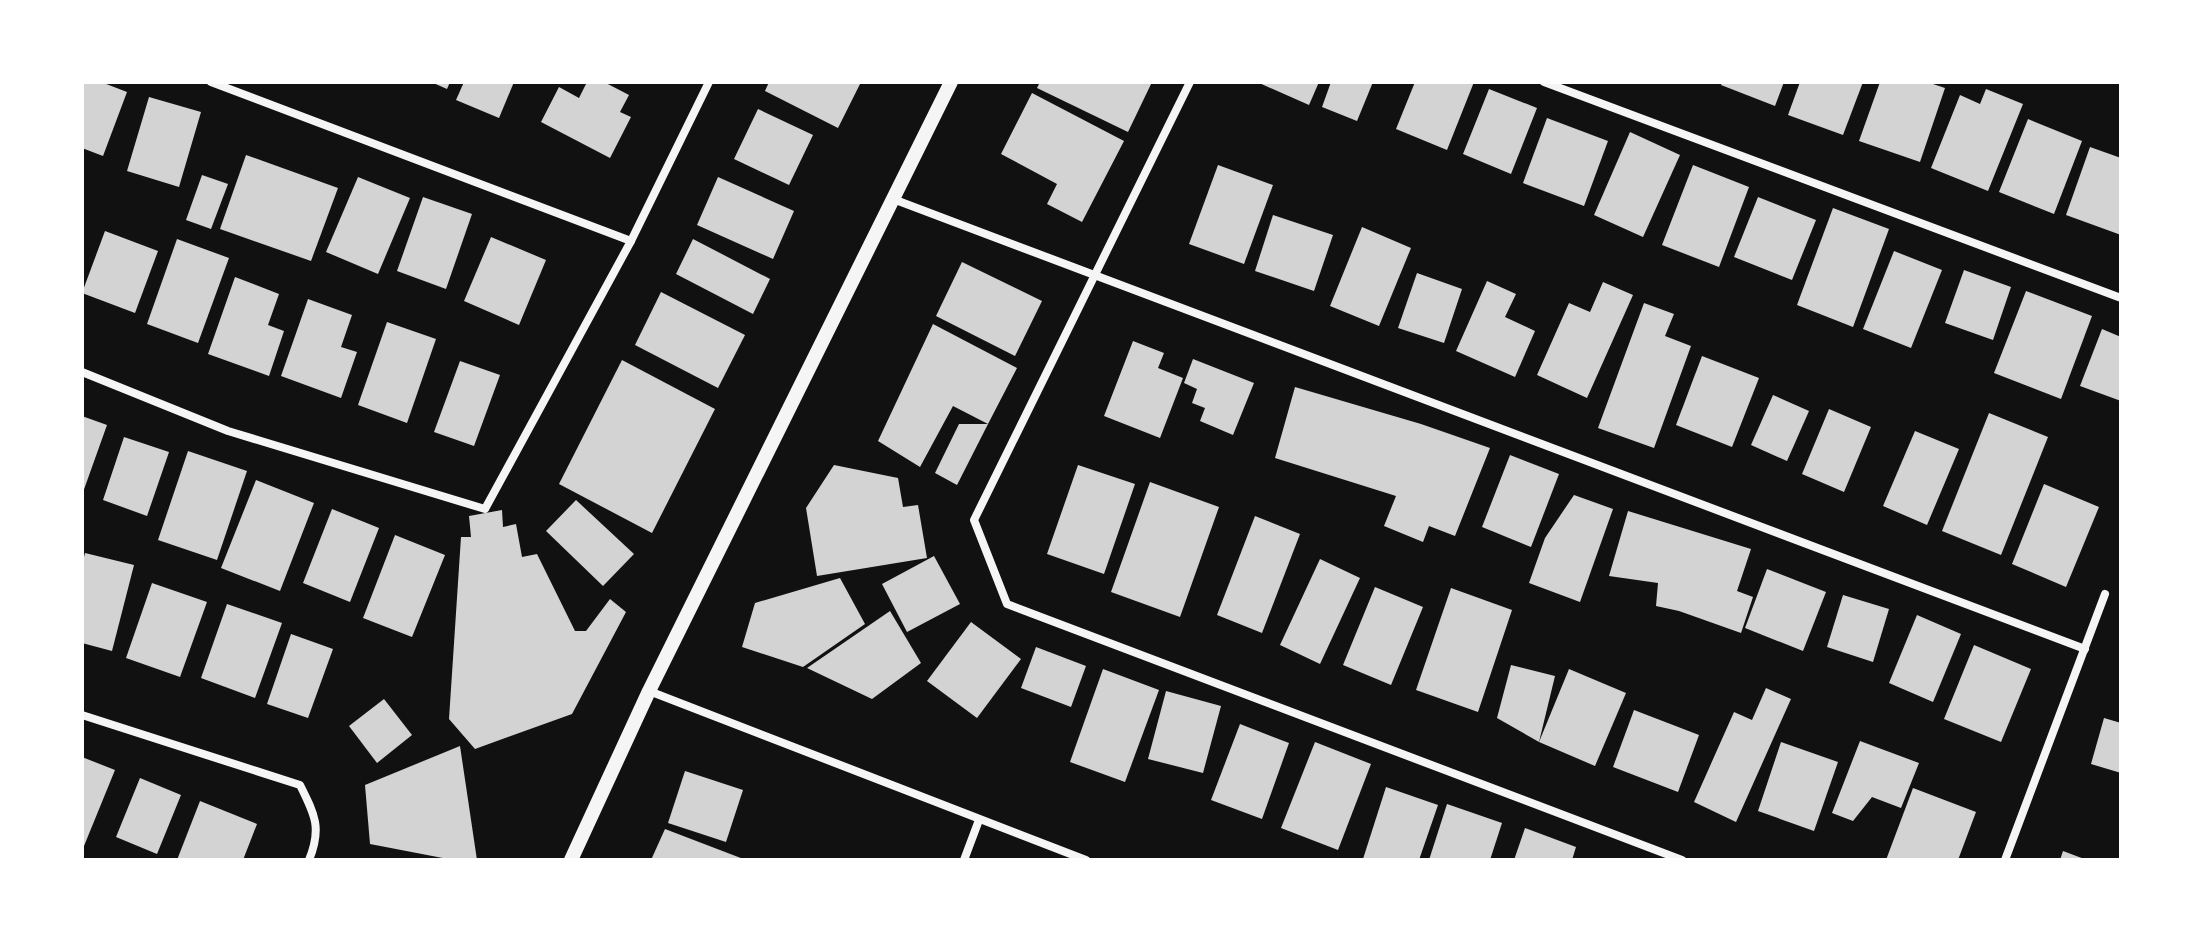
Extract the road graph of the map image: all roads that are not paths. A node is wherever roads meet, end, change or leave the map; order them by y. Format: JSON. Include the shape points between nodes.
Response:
{"nodes":[{"id":1,"x":211,"y":82,"type":"edge"},
{"id":2,"x":709,"y":82,"type":"edge"},
{"id":3,"x":951,"y":82,"type":"edge"},
{"id":4,"x":1190,"y":82,"type":"edge"},
{"id":5,"x":1544,"y":82,"type":"edge"},
{"id":6,"x":893,"y":199,"type":"junction"},
{"id":7,"x":631,"y":241,"type":"junction"},
{"id":8,"x":1093,"y":275,"type":"junction"},
{"id":9,"x":2121,"y":298,"type":"edge"},
{"id":10,"x":82,"y":372,"type":"edge"},
{"id":11,"x":2105,"y":594,"type":"dead end"},
{"id":12,"x":2085,"y":649,"type":"junction"},
{"id":13,"x":649,"y":691,"type":"junction"},
{"id":14,"x":82,"y":715,"type":"edge"},
{"id":15,"x":979,"y":820,"type":"junction"},
{"id":16,"x":309,"y":860,"type":"edge"},
{"id":17,"x":571,"y":860,"type":"edge"},
{"id":18,"x":964,"y":860,"type":"edge"},
{"id":19,"x":1086,"y":860,"type":"edge"},
{"id":20,"x":1682,"y":860,"type":"edge"},
{"id":21,"x":2005,"y":860,"type":"edge"}],
"edges":[{"from":1,"to":7,"type":"street"},
{"from":2,"to":7,"type":"street"},
{"from":3,"to":6,"type":"street"},
{"from":4,"to":8,"type":"street"},
{"from":5,"to":9,"type":"street"},
{"from":6,"to":8,"type":"street"},
{"from":6,"to":13,"type":"street"},
{"from":7,"to":10,"type":"street","via":[[485,509],[228,431]]},
{"from":8,"to":12,"type":"street"},
{"from":8,"to":20,"type":"street","via":[[974,520],[1007,604]]},
{"from":11,"to":12,"type":"street"},
{"from":12,"to":21,"type":"street"},
{"from":13,"to":15,"type":"street"},
{"from":13,"to":17,"type":"street"},
{"from":14,"to":16,"type":"street","via":[[300,785],[314,813],[318,838]]},
{"from":15,"to":18,"type":"street"},
{"from":15,"to":19,"type":"street"}]}
